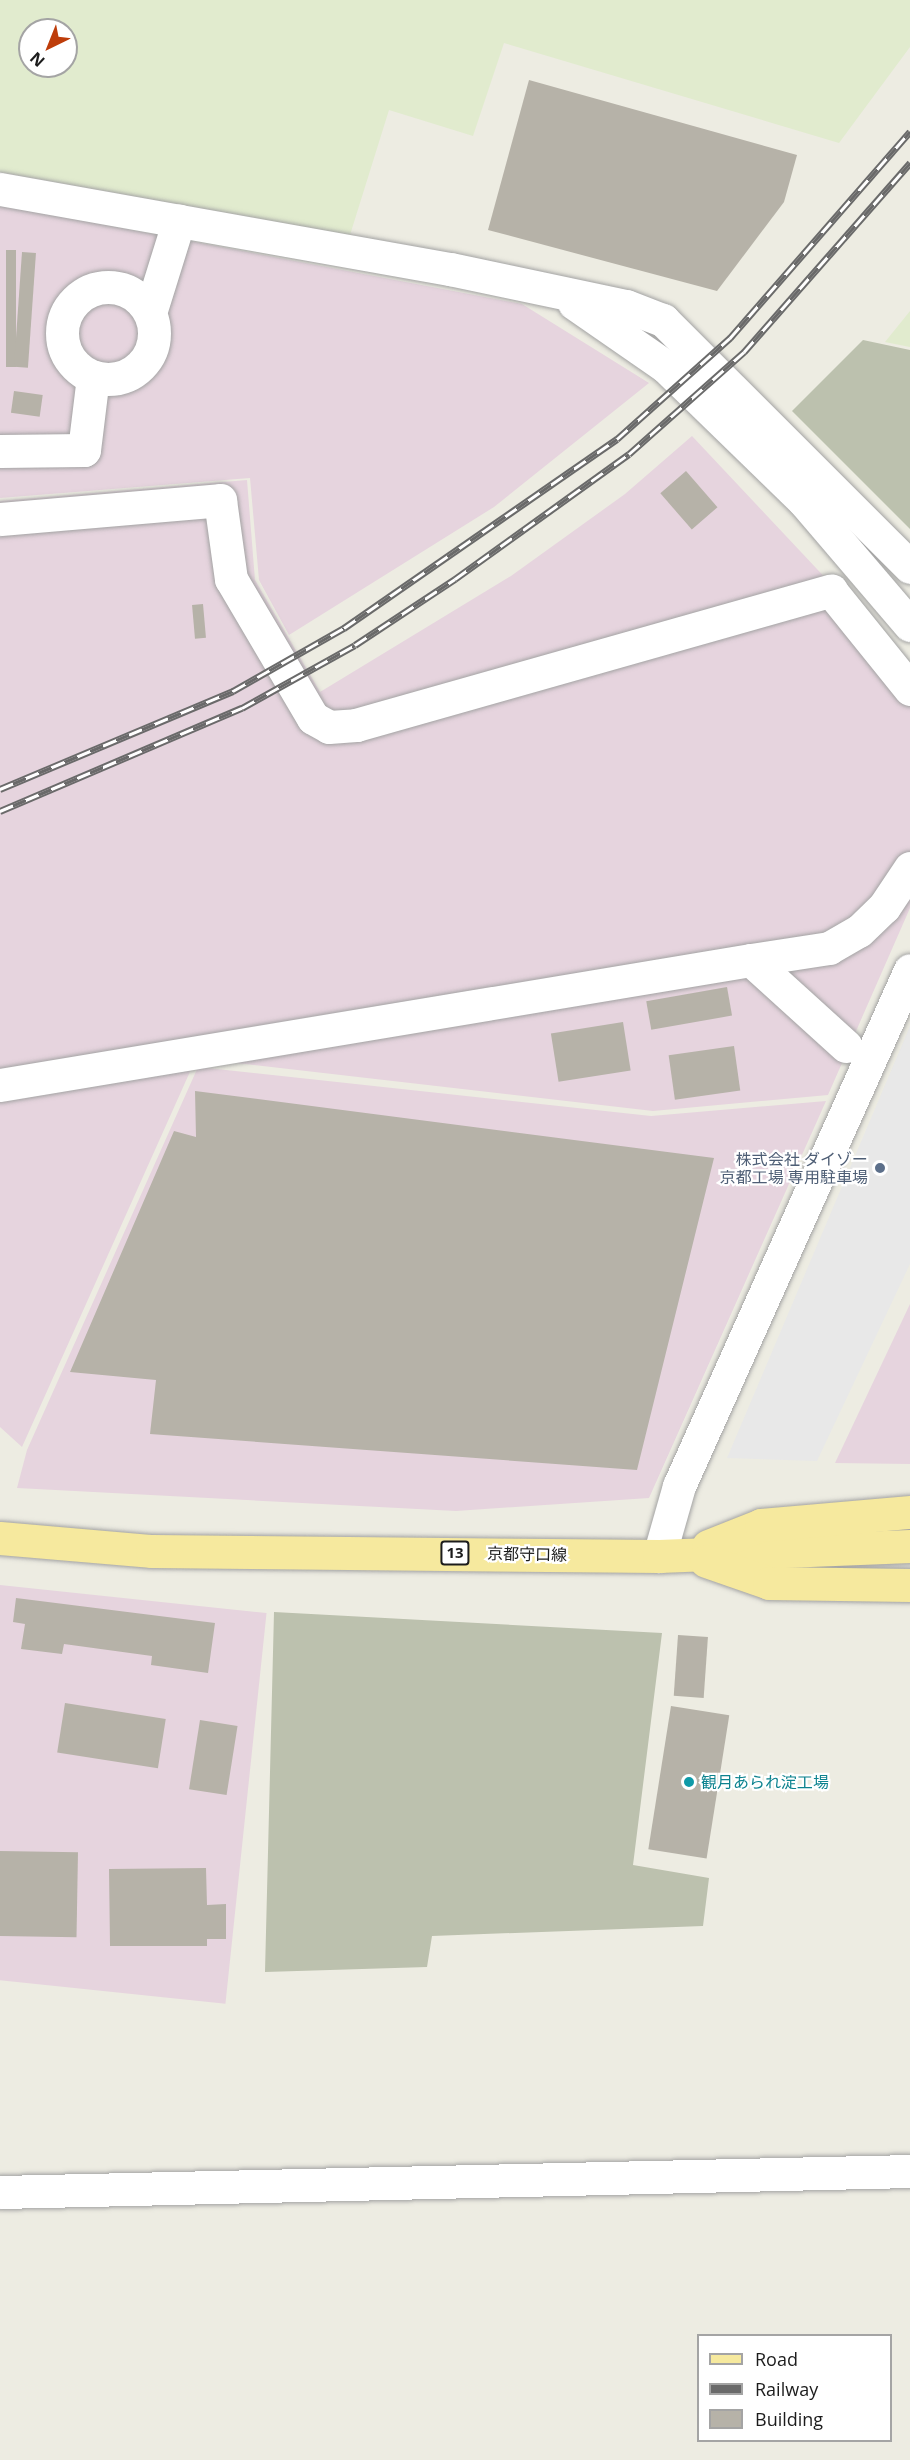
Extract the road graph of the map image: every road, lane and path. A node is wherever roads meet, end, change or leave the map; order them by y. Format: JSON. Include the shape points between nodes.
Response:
{"nodes":[{"id":1,"x":0,"y":189,"type":"edge"},
{"id":2,"x":179,"y":220,"type":"junction"},
{"id":3,"x":554,"y":291,"type":"junction"},
{"id":4,"x":150,"y":313,"type":"junction"},
{"id":5,"x":93,"y":377,"type":"junction"},
{"id":6,"x":0,"y":452,"type":"edge"},
{"id":7,"x":0,"y":519,"type":"edge"},
{"id":8,"x":910,"y":567,"type":"edge"},
{"id":9,"x":910,"y":625,"type":"edge"},
{"id":10,"x":910,"y":689,"type":"edge"},
{"id":11,"x":910,"y":868,"type":"edge"},
{"id":12,"x":751,"y":960,"type":"junction"},
{"id":13,"x":910,"y":970,"type":"edge"},
{"id":14,"x":846,"y":1046,"type":"dead end"},
{"id":15,"x":0,"y":1085,"type":"edge"},
{"id":16,"x":910,"y":1512,"type":"edge"},
{"id":17,"x":0,"y":1538,"type":"edge"},
{"id":18,"x":910,"y":1546,"type":"edge"},
{"id":19,"x":673,"y":1555,"type":"junction"},
{"id":20,"x":910,"y":1585,"type":"edge"},
{"id":21,"x":910,"y":2171,"type":"edge"},
{"id":22,"x":0,"y":2192,"type":"edge"}],
"edges":[{"from":1,"to":2,"type":"street"},
{"from":2,"to":3,"type":"street"},
{"from":2,"to":4,"type":"street"},
{"from":3,"to":8,"type":"street","via":[[663,320]]},
{"from":3,"to":9,"type":"street","via":[[665,366],[804,501]]},
{"from":4,"to":5,"type":"street","via":[[154,339],[143,364],[120,378]]},
{"from":4,"to":5,"type":"street","via":[[141,300],[114,288],[99,288],[73,303],[62,330],[63,345],[80,370]]},
{"from":5,"to":6,"type":"street","via":[[84,450]]},
{"from":7,"to":10,"type":"street","via":[[220,500],[231,579],[313,718],[328,727],[356,726],[831,591]]},
{"from":11,"to":12,"type":"street","via":[[885,907],[859,931],[829,948]]},
{"from":12,"to":14,"type":"street"},
{"from":12,"to":15,"type":"street"},
{"from":13,"to":19,"type":"street","via":[[679,1486]]},
{"from":16,"to":19,"type":"main road","number":"13","via":[[761,1525]]},
{"from":17,"to":19,"type":"main road","name":"京都守口線","number":"13","via":[[152,1551]]},
{"from":18,"to":19,"type":"main road","name":"京都守口線","number":"13"},
{"from":19,"to":20,"type":"main road","number":"13","via":[[770,1583]]},
{"from":21,"to":22,"type":"street"}]}
